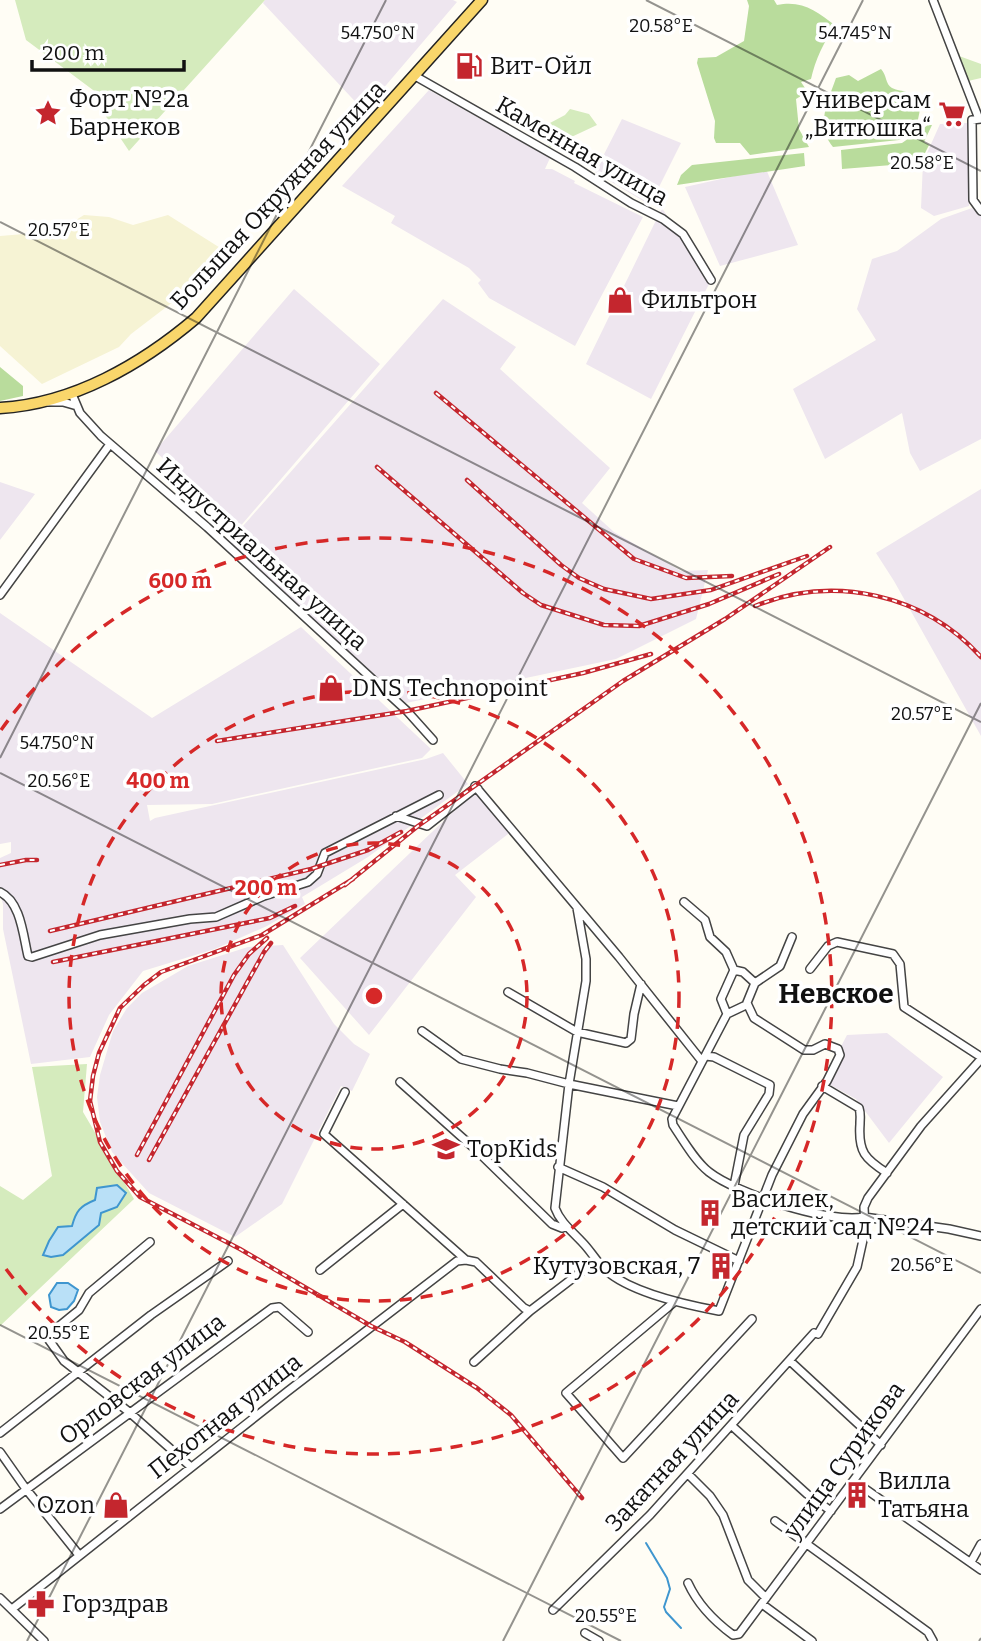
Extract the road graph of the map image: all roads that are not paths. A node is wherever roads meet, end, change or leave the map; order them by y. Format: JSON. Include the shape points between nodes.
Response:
{"nodes":[{"id":1,"x":482,"y":0,"type":"edge"},
{"id":2,"x":933,"y":0,"type":"edge"},
{"id":3,"x":415,"y":76,"type":"junction"},
{"id":4,"x":980,"y":119,"type":"edge"},
{"id":5,"x":981,"y":211,"type":"edge"},
{"id":6,"x":711,"y":280,"type":"dead end"},
{"id":7,"x":72,"y":394,"type":"junction"},
{"id":8,"x":44,"y":401,"type":"junction"},
{"id":9,"x":77,"y":406,"type":"junction"},
{"id":10,"x":0,"y":408,"type":"edge"},
{"id":11,"x":110,"y":444,"type":"junction"},
{"id":12,"x":0,"y":594,"type":"edge"},
{"id":13,"x":433,"y":740,"type":"dead end"},
{"id":14,"x":439,"y":795,"type":"dead end"},
{"id":15,"x":396,"y":816,"type":"junction"},
{"id":16,"x":0,"y":892,"type":"edge"},
{"id":17,"x":684,"y":902,"type":"dead end"},
{"id":18,"x":577,"y":908,"type":"junction"},
{"id":19,"x":792,"y":937,"type":"dead end"},
{"id":20,"x":734,"y":970,"type":"junction"},
{"id":21,"x":810,"y":970,"type":"dead end"},
{"id":22,"x":755,"y":983,"type":"junction"},
{"id":23,"x":641,"y":984,"type":"junction"},
{"id":24,"x":508,"y":992,"type":"dead end"},
{"id":25,"x":747,"y":1003,"type":"junction"},
{"id":26,"x":727,"y":1014,"type":"junction"},
{"id":27,"x":422,"y":1031,"type":"dead end"},
{"id":28,"x":577,"y":1032,"type":"junction"},
{"id":29,"x":704,"y":1058,"type":"junction"},
{"id":30,"x":981,"y":1058,"type":"edge"},
{"id":31,"x":400,"y":1082,"type":"dead end"},
{"id":32,"x":569,"y":1084,"type":"junction"},
{"id":33,"x":822,"y":1086,"type":"junction"},
{"id":34,"x":345,"y":1092,"type":"dead end"},
{"id":35,"x":678,"y":1106,"type":"junction"},
{"id":36,"x":558,"y":1167,"type":"junction"},
{"id":37,"x":887,"y":1173,"type":"junction"},
{"id":38,"x":734,"y":1186,"type":"junction"},
{"id":39,"x":764,"y":1199,"type":"junction"},
{"id":40,"x":403,"y":1204,"type":"junction"},
{"id":41,"x":864,"y":1217,"type":"junction"},
{"id":42,"x":566,"y":1226,"type":"junction"},
{"id":43,"x":981,"y":1236,"type":"edge"},
{"id":44,"x":150,"y":1242,"type":"dead end"},
{"id":45,"x":466,"y":1259,"type":"junction"},
{"id":46,"x":228,"y":1261,"type":"dead end"},
{"id":47,"x":739,"y":1261,"type":"junction"},
{"id":48,"x":598,"y":1263,"type":"junction"},
{"id":49,"x":320,"y":1270,"type":"dead end"},
{"id":50,"x":673,"y":1303,"type":"junction"},
{"id":51,"x":530,"y":1311,"type":"junction"},
{"id":52,"x":980,"y":1311,"type":"edge"},
{"id":53,"x":752,"y":1319,"type":"dead end"},
{"id":54,"x":308,"y":1332,"type":"dead end"},
{"id":55,"x":790,"y":1361,"type":"junction"},
{"id":56,"x":474,"y":1362,"type":"dead end"},
{"id":57,"x":79,"y":1373,"type":"junction"},
{"id":58,"x":129,"y":1412,"type":"junction"},
{"id":59,"x":731,"y":1425,"type":"junction"},
{"id":60,"x":0,"y":1433,"type":"edge"},
{"id":61,"x":881,"y":1445,"type":"junction"},
{"id":62,"x":0,"y":1452,"type":"edge"},
{"id":63,"x":191,"y":1467,"type":"junction"},
{"id":64,"x":688,"y":1474,"type":"junction"},
{"id":65,"x":855,"y":1481,"type":"junction"},
{"id":66,"x":26,"y":1489,"type":"junction"},
{"id":67,"x":0,"y":1509,"type":"edge"},
{"id":68,"x":831,"y":1511,"type":"junction"},
{"id":69,"x":775,"y":1521,"type":"dead end"},
{"id":70,"x":807,"y":1544,"type":"junction"},
{"id":71,"x":981,"y":1544,"type":"edge"},
{"id":72,"x":79,"y":1555,"type":"junction"},
{"id":73,"x":971,"y":1562,"type":"junction"},
{"id":74,"x":981,"y":1570,"type":"edge"},
{"id":75,"x":688,"y":1583,"type":"dead end"},
{"id":76,"x":0,"y":1598,"type":"edge"},
{"id":77,"x":764,"y":1601,"type":"junction"},
{"id":78,"x":12,"y":1609,"type":"junction"},
{"id":79,"x":553,"y":1610,"type":"dead end"},
{"id":80,"x":585,"y":1633,"type":"dead end"},
{"id":81,"x":44,"y":1641,"type":"edge"},
{"id":82,"x":598,"y":1641,"type":"edge"},
{"id":83,"x":812,"y":1641,"type":"edge"},
{"id":84,"x":933,"y":1641,"type":"edge"}],
"edges":[{"from":1,"to":3,"type":"main road","name":"Большая Окружная улица"},
{"from":2,"to":4,"type":"street"},
{"from":3,"to":6,"type":"street","name":"Каменная улица","via":[[663,219],[683,234]]},
{"from":3,"to":7,"type":"main road","name":"Большая Окружная улица","via":[[197,317],[154,350]]},
{"from":4,"to":5,"type":"street","via":[[972,120],[972,191]]},
{"from":7,"to":8,"type":"main road","name":"Большая Окружная улица"},
{"from":7,"to":9,"type":"street","name":"Индустриальная улица"},
{"from":8,"to":9,"type":"street"},
{"from":8,"to":10,"type":"main road","name":"Большая Окружная улица"},
{"from":9,"to":11,"type":"street","name":"Индустриальная улица"},
{"from":11,"to":12,"type":"street"},
{"from":11,"to":13,"type":"street","name":"Индустриальная улица","via":[[215,534]]},
{"from":14,"to":15,"type":"street"},
{"from":15,"to":16,"type":"street","via":[[325,853],[308,883],[216,917],[100,935],[32,957],[14,906]]},
{"from":15,"to":18,"type":"street","via":[[427,826],[476,788]]},
{"from":17,"to":20,"type":"street","via":[[705,920],[710,937],[726,952]]},
{"from":18,"to":23,"type":"street"},
{"from":18,"to":28,"type":"street","via":[[586,959]]},
{"from":19,"to":22,"type":"street","via":[[780,966]]},
{"from":20,"to":22,"type":"street"},
{"from":20,"to":26,"type":"street","via":[[720,999]]},
{"from":21,"to":30,"type":"street","via":[[828,946],[837,942],[893,954],[900,964],[904,1007]]},
{"from":22,"to":25,"type":"street"},
{"from":23,"to":28,"type":"street","via":[[629,1042]]},
{"from":23,"to":29,"type":"street"},
{"from":24,"to":28,"type":"street"},
{"from":25,"to":26,"type":"street"},
{"from":25,"to":33,"type":"street","via":[[754,1018],[804,1050],[825,1044],[838,1049],[838,1061]]},
{"from":26,"to":29,"type":"street"},
{"from":27,"to":32,"type":"street","via":[[461,1059]]},
{"from":28,"to":32,"type":"street"},
{"from":29,"to":35,"type":"street"},
{"from":29,"to":38,"type":"street","via":[[770,1085],[744,1135]]},
{"from":30,"to":37,"type":"street","name":"Закатная улица"},
{"from":31,"to":42,"type":"street","via":[[552,1224]]},
{"from":32,"to":35,"type":"street"},
{"from":32,"to":36,"type":"street"},
{"from":33,"to":37,"type":"street","via":[[859,1108],[863,1154]]},
{"from":33,"to":39,"type":"street","via":[[787,1144]]},
{"from":34,"to":40,"type":"street","via":[[324,1134]]},
{"from":35,"to":38,"type":"street","via":[[673,1125],[707,1171]]},
{"from":36,"to":42,"type":"street","via":[[555,1208]]},
{"from":36,"to":47,"type":"street"},
{"from":37,"to":41,"type":"street","name":"Закатная улица","via":[[868,1198]]},
{"from":38,"to":39,"type":"street"},
{"from":39,"to":41,"type":"street","via":[[853,1219]]},
{"from":39,"to":47,"type":"street"},
{"from":40,"to":45,"type":"street"},
{"from":40,"to":49,"type":"street"},
{"from":41,"to":43,"type":"street"},
{"from":41,"to":55,"type":"street","name":"Закатная улица","via":[[857,1267],[816,1333]]},
{"from":42,"to":48,"type":"street"},
{"from":44,"to":57,"type":"street","via":[[89,1293],[79,1310],[49,1336],[54,1349]]},
{"from":45,"to":51,"type":"street","via":[[476,1262]]},
{"from":45,"to":63,"type":"street","name":"Пехотная улица","via":[[457,1261],[370,1326]]},
{"from":46,"to":57,"type":"street"},
{"from":47,"to":50,"type":"street","via":[[719,1311]]},
{"from":48,"to":50,"type":"street","via":[[616,1277]]},
{"from":48,"to":51,"type":"street"},
{"from":50,"to":53,"type":"street","via":[[566,1393],[623,1458]]},
{"from":51,"to":56,"type":"street"},
{"from":52,"to":61,"type":"street","name":"улица Сурикова"},
{"from":54,"to":58,"type":"street","name":"Орловская улица","via":[[279,1307],[272,1308]]},
{"from":55,"to":59,"type":"street","name":"Закатная улица"},
{"from":55,"to":61,"type":"street"},
{"from":57,"to":58,"type":"street"},
{"from":57,"to":60,"type":"street"},
{"from":58,"to":63,"type":"street"},
{"from":58,"to":66,"type":"street","name":"Орловская улица"},
{"from":59,"to":64,"type":"street","name":"Закатная улица"},
{"from":59,"to":68,"type":"street"},
{"from":61,"to":65,"type":"street","name":"улица Сурикова"},
{"from":62,"to":66,"type":"street"},
{"from":63,"to":72,"type":"street","name":"Пехотная улица"},
{"from":64,"to":77,"type":"street","via":[[723,1515],[748,1580]]},
{"from":64,"to":79,"type":"street","name":"Закатная улица"},
{"from":65,"to":68,"type":"street","name":"улица Сурикова"},
{"from":65,"to":73,"type":"street"},
{"from":66,"to":67,"type":"street","name":"Орловская улица"},
{"from":66,"to":72,"type":"street"},
{"from":68,"to":70,"type":"street","name":"улица Сурикова"},
{"from":69,"to":70,"type":"street"},
{"from":70,"to":77,"type":"street","name":"улица Сурикова"},
{"from":70,"to":84,"type":"street","via":[[928,1632]]},
{"from":71,"to":73,"type":"street"},
{"from":72,"to":78,"type":"street","name":"Пехотная улица"},
{"from":73,"to":74,"type":"street"},
{"from":75,"to":77,"type":"street","name":"улица Сурикова","via":[[696,1601],[733,1635],[739,1634]]},
{"from":76,"to":78,"type":"street"},
{"from":77,"to":83,"type":"street"},
{"from":78,"to":81,"type":"street"},
{"from":80,"to":82,"type":"street"}]}
